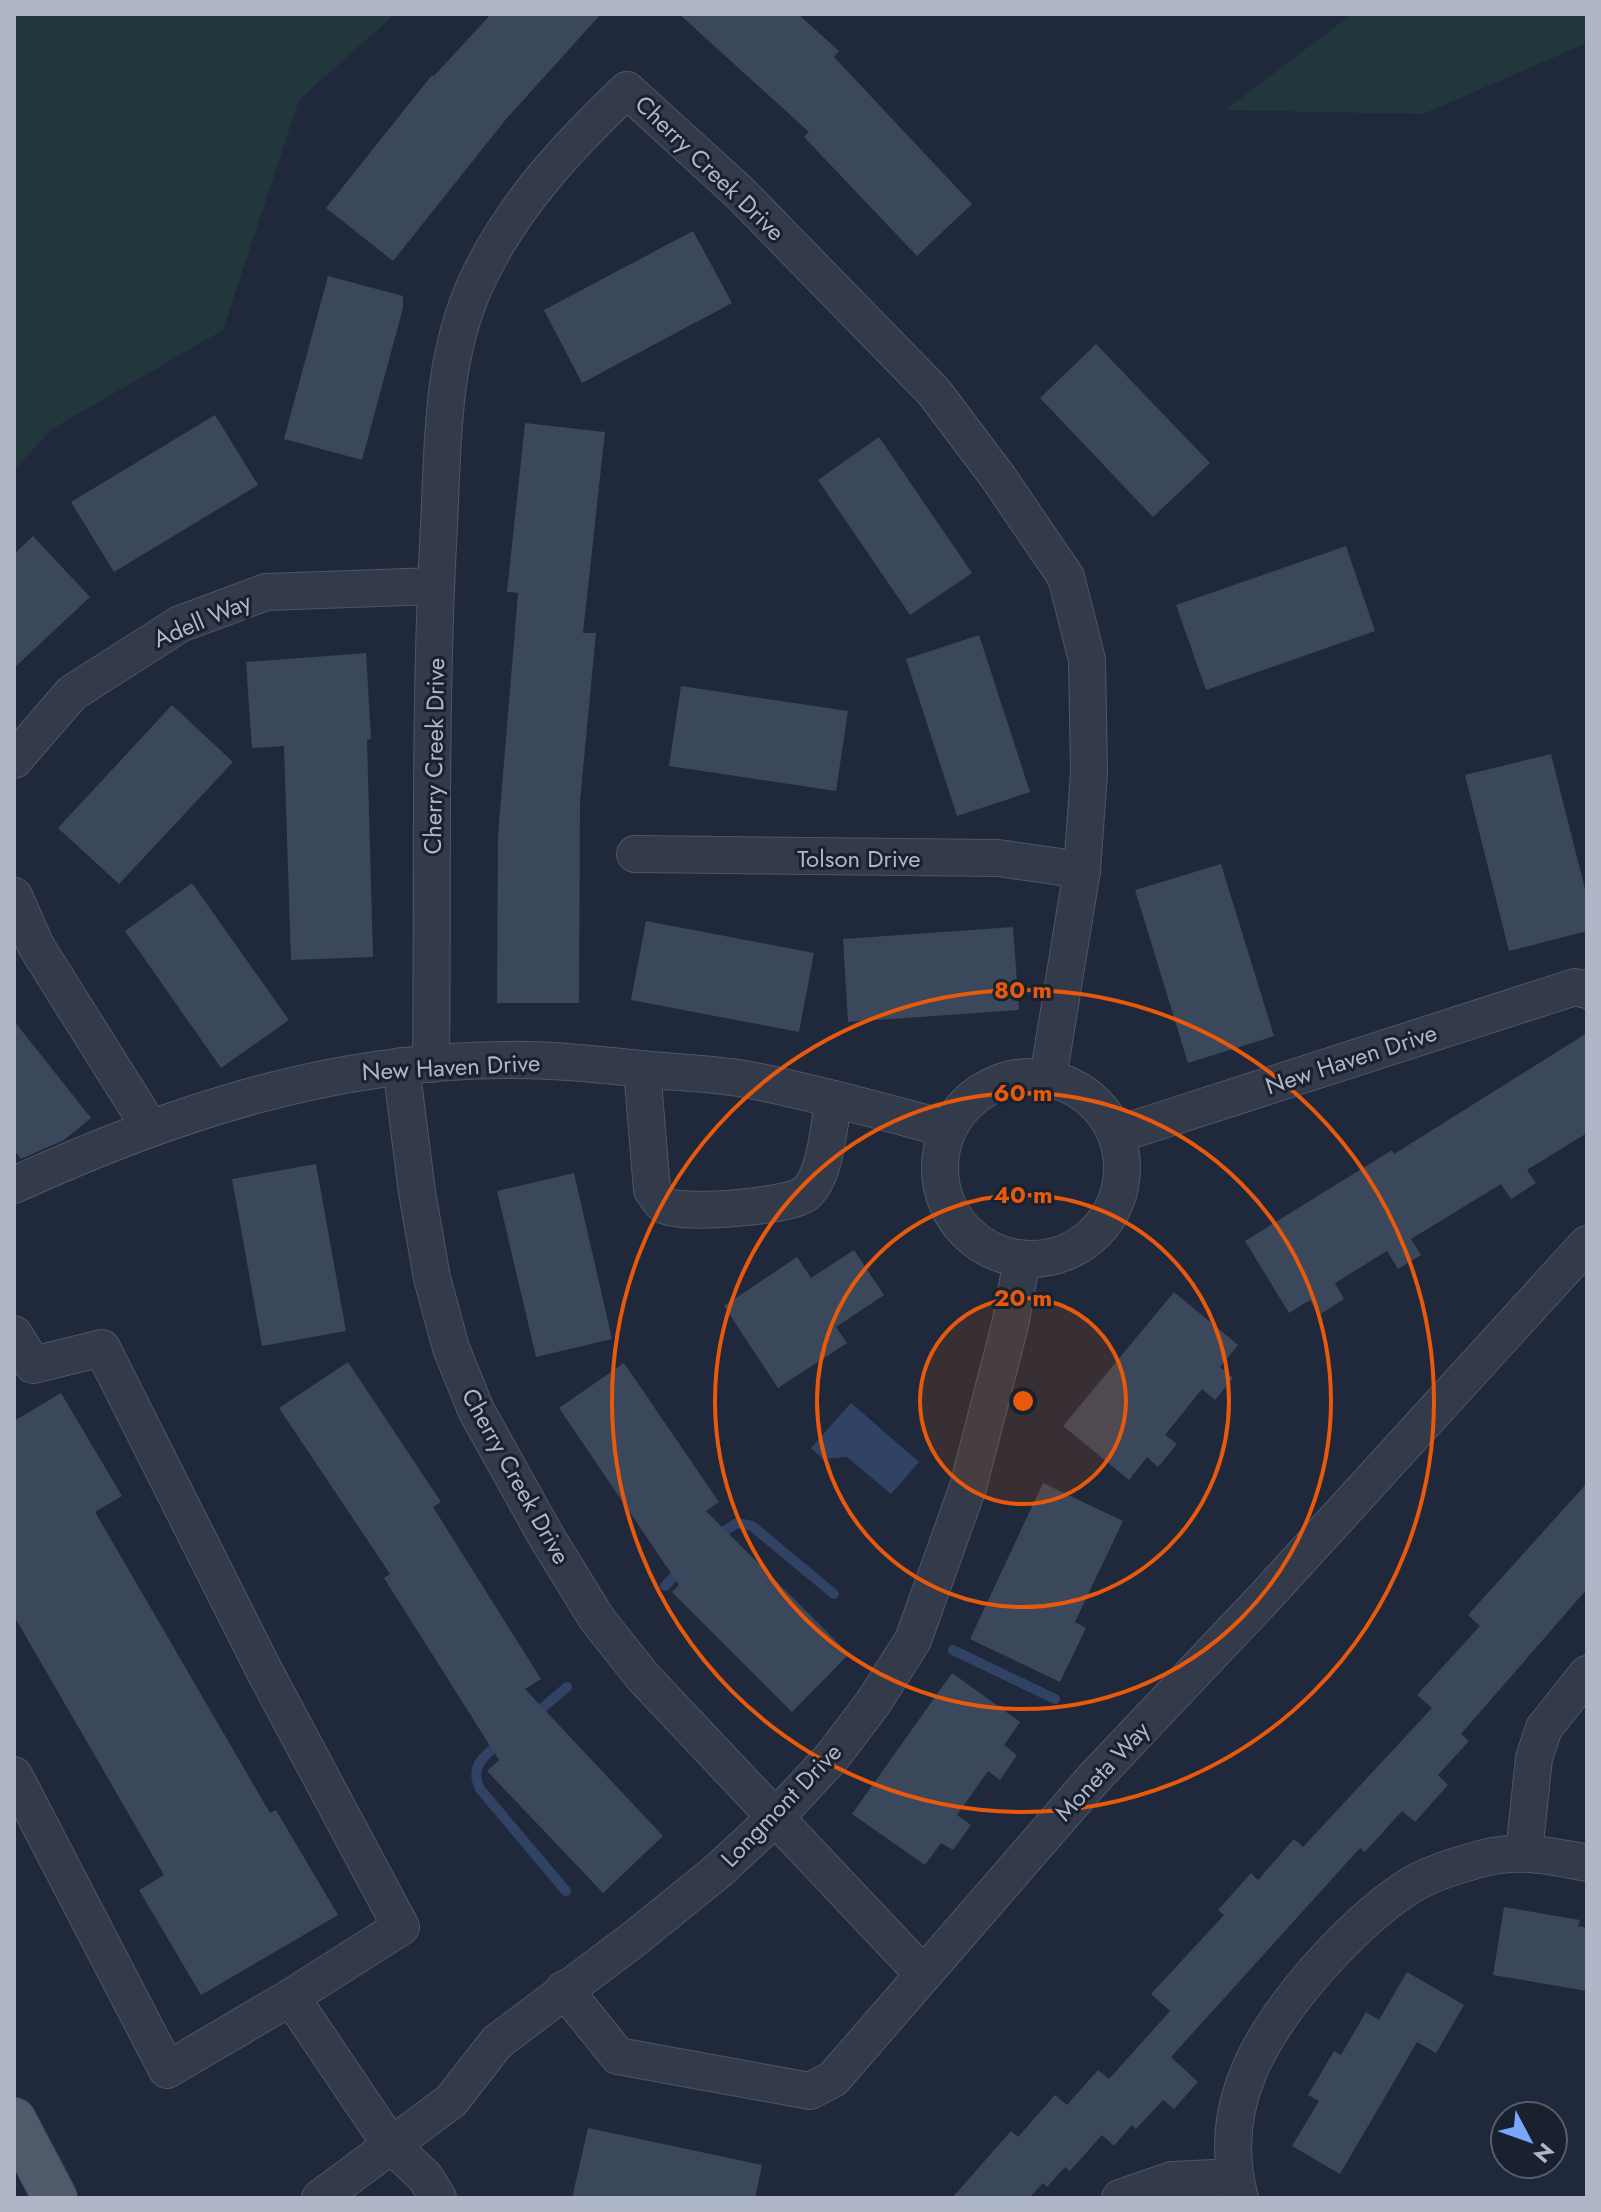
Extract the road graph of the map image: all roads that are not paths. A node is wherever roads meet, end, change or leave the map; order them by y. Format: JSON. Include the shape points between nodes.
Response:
{"nodes":[{"id":1,"x":435,"y":586,"type":"junction"},
{"id":2,"x":14,"y":760,"type":"edge"},
{"id":3,"x":635,"y":854,"type":"dead end"},
{"id":4,"x":1082,"y":870,"type":"junction"},
{"id":5,"x":14,"y":896,"type":"edge"},
{"id":6,"x":1583,"y":981,"type":"edge"},
{"id":7,"x":416,"y":1065,"type":"junction"},
{"id":8,"x":642,"y":1069,"type":"junction"},
{"id":9,"x":1048,"y":1078,"type":"junction"},
{"id":10,"x":834,"y":1099,"type":"junction"},
{"id":11,"x":149,"y":1126,"type":"junction"},
{"id":12,"x":948,"y":1129,"type":"junction"},
{"id":13,"x":1116,"y":1135,"type":"junction"},
{"id":14,"x":14,"y":1185,"type":"edge"},
{"id":15,"x":1587,"y":1244,"type":"edge"},
{"id":16,"x":1022,"y":1259,"type":"junction"},
{"id":17,"x":14,"y":1334,"type":"edge"},
{"id":18,"x":24,"y":1370,"type":"edge"},
{"id":19,"x":1587,"y":1674,"type":"edge"},
{"id":20,"x":14,"y":1775,"type":"edge"},
{"id":21,"x":776,"y":1817,"type":"junction"},
{"id":22,"x":1524,"y":1853,"type":"junction"},
{"id":23,"x":1587,"y":1863,"type":"edge"},
{"id":24,"x":922,"y":1973,"type":"junction"},
{"id":25,"x":564,"y":1989,"type":"junction"},
{"id":26,"x":291,"y":1997,"type":"junction"},
{"id":27,"x":14,"y":2120,"type":"edge"},
{"id":28,"x":390,"y":2144,"type":"junction"},
{"id":29,"x":1237,"y":2188,"type":"edge"},
{"id":30,"x":55,"y":2198,"type":"edge"},
{"id":31,"x":320,"y":2198,"type":"edge"},
{"id":32,"x":438,"y":2198,"type":"edge"},
{"id":33,"x":1120,"y":2198,"type":"edge"}],
"edges":[{"from":1,"to":2,"type":"street","name":"Adell Way","via":[[266,592],[180,624],[72,693]]},
{"from":1,"to":4,"type":"street","name":"Cherry Creek Drive","via":[[448,366],[475,284],[509,221],[567,147],[627,90],[740,193],[934,392],[1066,577],[1087,660],[1089,773]]},
{"from":1,"to":7,"type":"street","name":"Cherry Creek Drive"},
{"from":3,"to":4,"type":"street","name":"Tolson Drive","via":[[998,858]]},
{"from":4,"to":9,"type":"street","name":"Cherry Creek Drive"},
{"from":5,"to":11,"type":"street","via":[[36,946]]},
{"from":6,"to":13,"type":"street","name":"New Haven Drive"},
{"from":7,"to":8,"type":"street","name":"New Haven Drive","via":[[502,1060]]},
{"from":7,"to":11,"type":"street","name":"New Haven Drive","via":[[336,1075]]},
{"from":7,"to":21,"type":"street","name":"Cherry Creek Drive","via":[[417,1192],[432,1278],[451,1348],[476,1410],[597,1619],[643,1677]]},
{"from":8,"to":10,"type":"street","name":"New Haven Drive","via":[[752,1080]]},
{"from":8,"to":10,"type":"street","via":[[652,1190],[664,1206],[682,1210],[787,1203],[805,1194],[818,1175]]},
{"from":9,"to":12,"type":"street","via":[[1018,1077],[990,1087],[966,1104]]},
{"from":9,"to":13,"type":"street","via":[[1077,1089],[1100,1109]]},
{"from":10,"to":12,"type":"street","name":"New Haven Drive"},
{"from":11,"to":14,"type":"street","name":"New Haven Drive"},
{"from":12,"to":16,"type":"street","via":[[940,1157],[941,1186],[951,1213],[969,1236],[993,1252]]},
{"from":13,"to":16,"type":"street","via":[[1122,1165],[1117,1196],[1103,1223],[1080,1245],[1052,1257]]},
{"from":15,"to":24,"type":"street","name":"Moneta Way","via":[[1094,1778]]},
{"from":16,"to":21,"type":"street","name":"Longmont Drive","via":[[968,1487],[913,1640],[832,1757]]},
{"from":17,"to":18,"type":"street"},
{"from":18,"to":26,"type":"street","via":[[102,1348],[401,1927]]},
{"from":19,"to":22,"type":"street","via":[[1544,1728],[1534,1758]]},
{"from":20,"to":26,"type":"street","via":[[167,2070]]},
{"from":21,"to":24,"type":"street","name":"Cherry Creek Drive"},
{"from":21,"to":25,"type":"street","name":"Longmont Drive","via":[[668,1912]]},
{"from":22,"to":23,"type":"street"},
{"from":22,"to":29,"type":"street","via":[[1483,1859],[1407,1887],[1340,1943],[1267,2031],[1245,2076],[1234,2135]]},
{"from":24,"to":25,"type":"street","name":"Moneta Way","via":[[833,2079],[810,2091],[618,2056]]},
{"from":25,"to":28,"type":"street","name":"Longmont Drive","via":[[497,2042],[451,2101]]},
{"from":26,"to":28,"type":"street"},
{"from":27,"to":30,"type":"main road"},
{"from":28,"to":31,"type":"street","name":"Longmont Drive"},
{"from":28,"to":32,"type":"street","via":[[425,2177]]},
{"from":29,"to":33,"type":"street","via":[[1172,2180]]}]}
